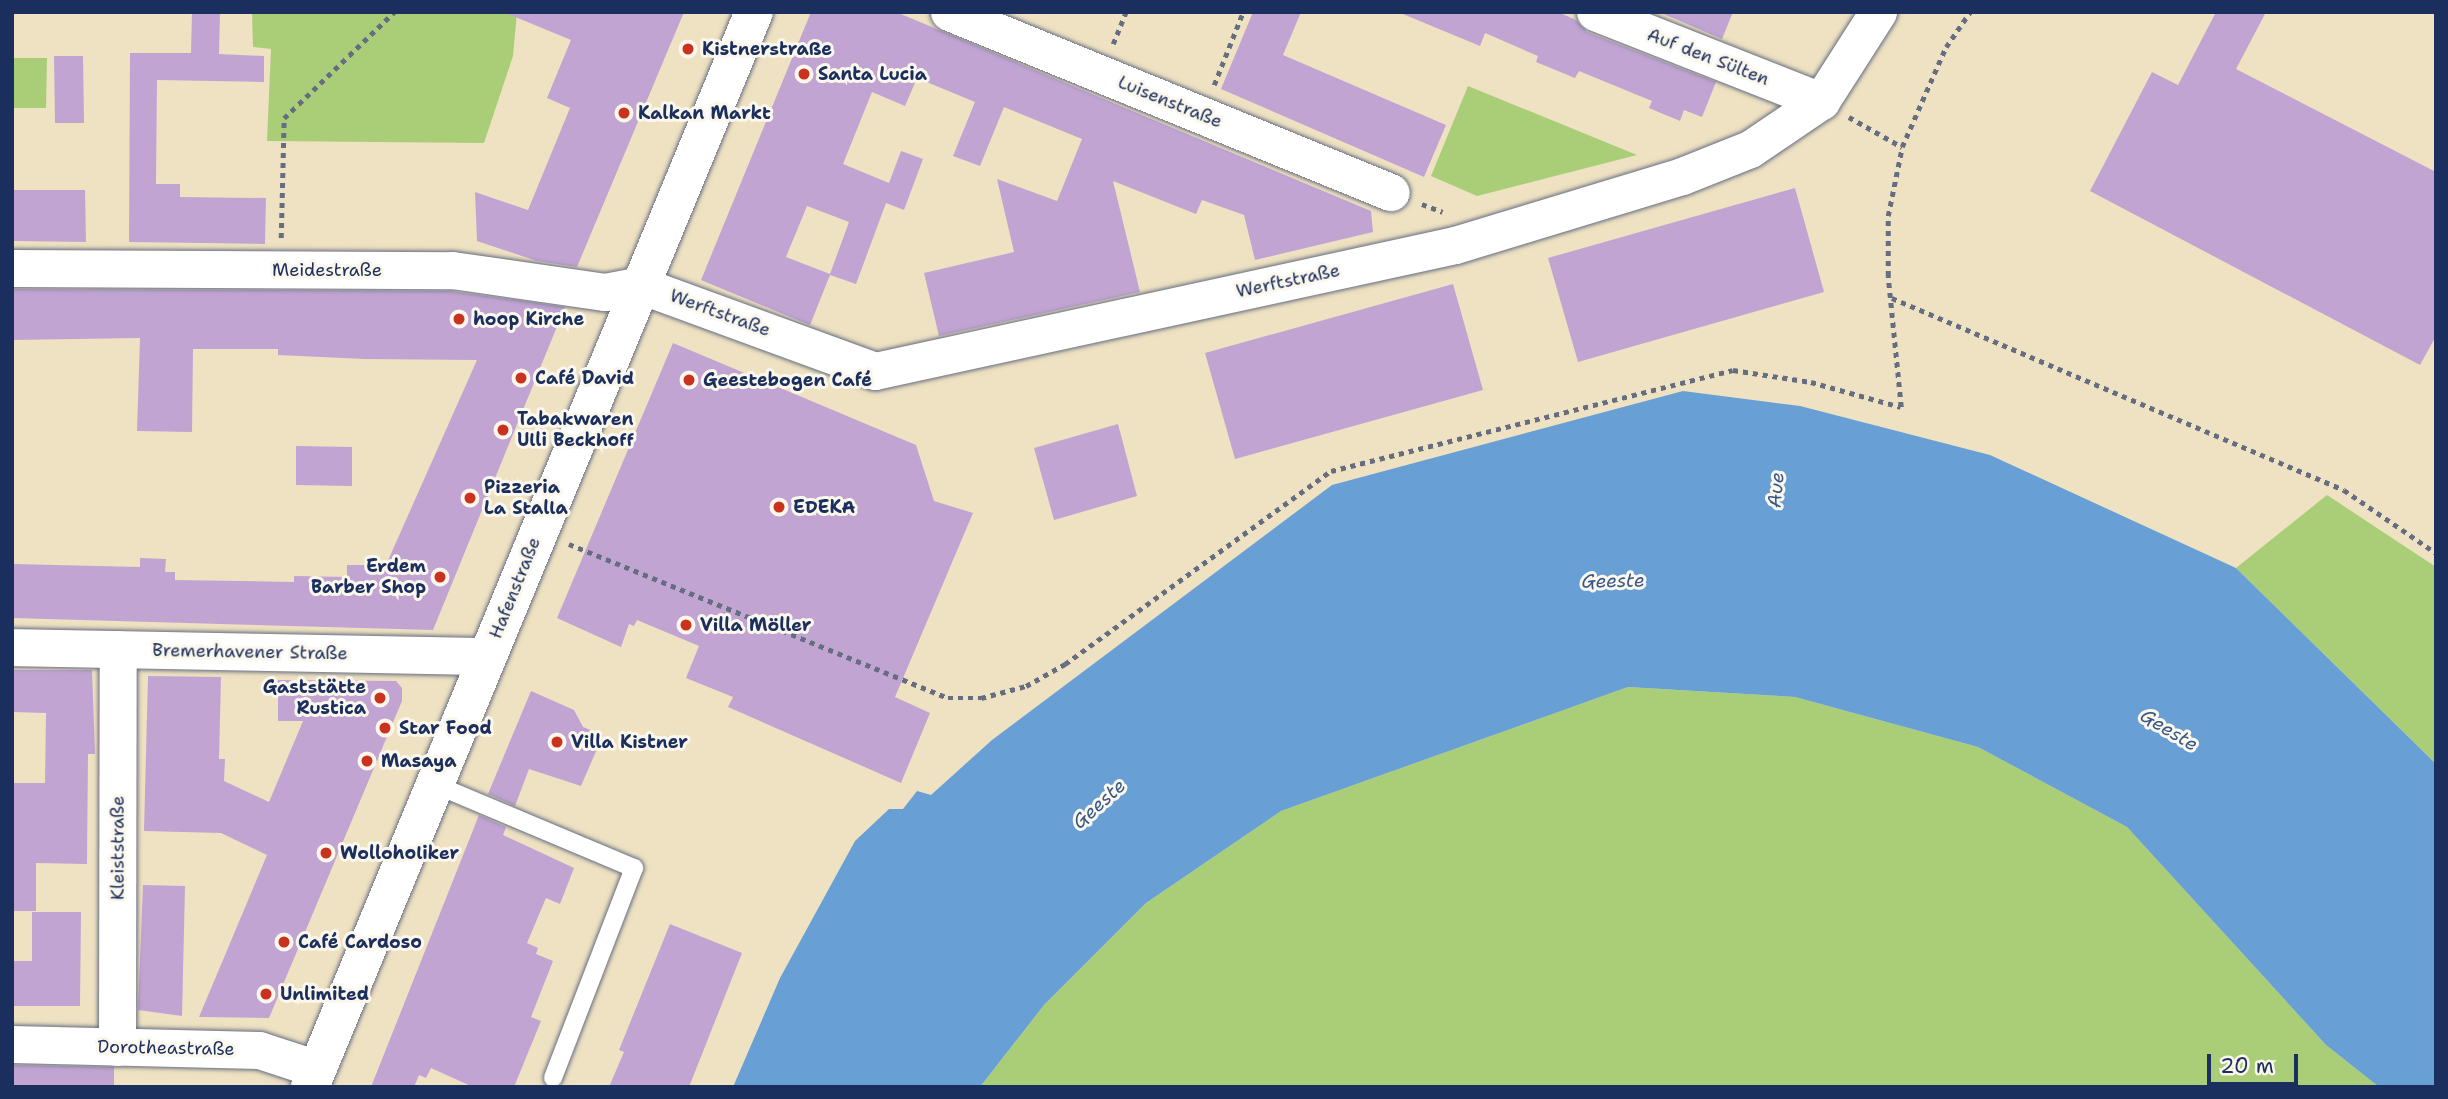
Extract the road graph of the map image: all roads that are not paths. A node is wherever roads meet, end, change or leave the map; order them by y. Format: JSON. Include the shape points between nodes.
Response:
{"nodes":[{"id":1,"x":754,"y":12,"type":"edge"},
{"id":2,"x":949,"y":12,"type":"edge"},
{"id":3,"x":1595,"y":12,"type":"edge"},
{"id":4,"x":1878,"y":12,"type":"edge"},
{"id":5,"x":1009,"y":24,"type":"edge"},
{"id":6,"x":1821,"y":101,"type":"junction"},
{"id":7,"x":1391,"y":192,"type":"dead end"},
{"id":8,"x":12,"y":268,"type":"edge"},
{"id":9,"x":640,"y":285,"type":"junction"},
{"id":10,"x":12,"y":647,"type":"edge"},
{"id":11,"x":118,"y":649,"type":"junction"},
{"id":12,"x":487,"y":656,"type":"junction"},
{"id":13,"x":434,"y":784,"type":"junction"},
{"id":14,"x":12,"y":1044,"type":"edge"},
{"id":15,"x":117,"y":1047,"type":"junction"},
{"id":16,"x":314,"y":1078,"type":"edge"},
{"id":17,"x":553,"y":1078,"type":"dead end"}],
"edges":[{"from":1,"to":9,"type":"main road","name":"Hafenstraße"},
{"from":2,"to":5,"type":"street","name":"Luisenstraße"},
{"from":3,"to":6,"type":"street","name":"Auf den Sülten"},
{"from":4,"to":6,"type":"street","name":"Werftstraße"},
{"from":5,"to":7,"type":"street","name":"Luisenstraße","via":[[1202,115]]},
{"from":6,"to":9,"type":"street","name":"Werftstraße","via":[[1749,149],[1693,171],[1455,245],[875,371]]},
{"from":8,"to":9,"type":"street","name":"Meidestraße","via":[[452,270],[605,292]]},
{"from":9,"to":12,"type":"main road","name":"Hafenstraße"},
{"from":10,"to":11,"type":"street","name":"Bremerhavener Straße"},
{"from":11,"to":12,"type":"street","name":"Bremerhavener Straße"},
{"from":11,"to":15,"type":"street","name":"Kleiststraße"},
{"from":12,"to":13,"type":"main road","name":"Hafenstraße"},
{"from":13,"to":16,"type":"main road","name":"Hafenstraße"},
{"from":13,"to":17,"type":"lane","via":[[634,867]]},
{"from":14,"to":15,"type":"street","name":"Dorotheastraße"},
{"from":15,"to":16,"type":"street","name":"Dorotheastraße","via":[[259,1050]]}]}
